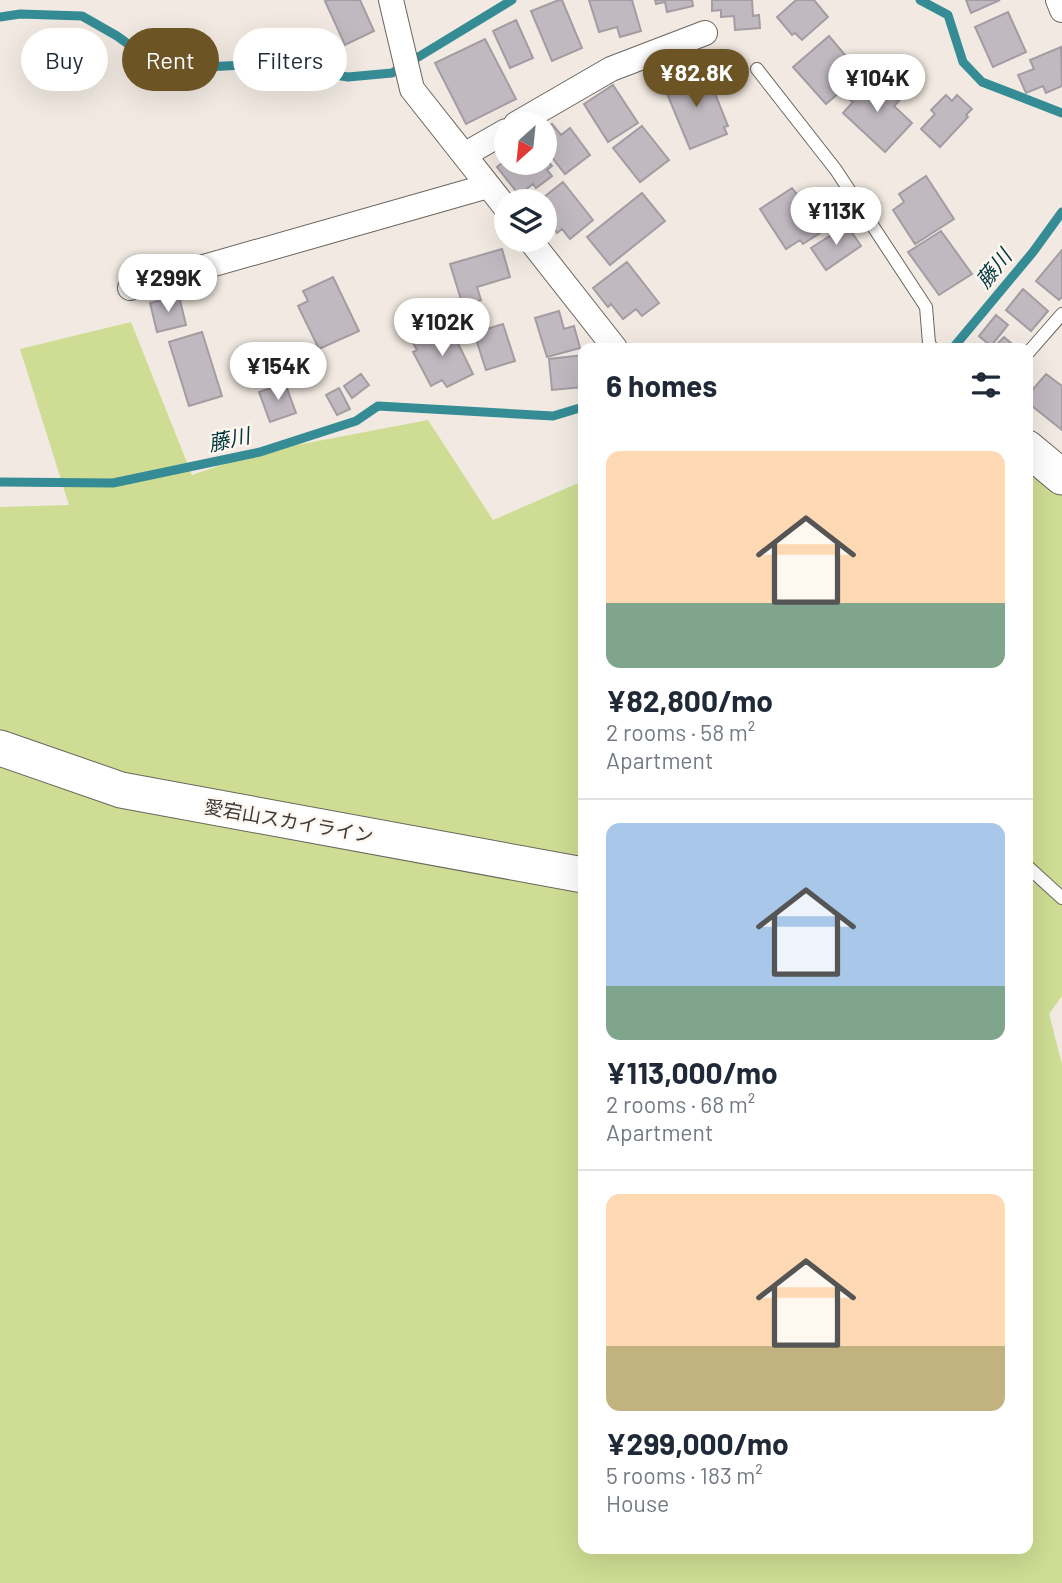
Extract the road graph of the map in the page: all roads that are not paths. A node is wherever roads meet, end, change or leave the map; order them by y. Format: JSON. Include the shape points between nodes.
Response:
{"nodes":[{"id":1,"x":391,"y":0,"type":"edge"},
{"id":2,"x":1058,"y":0,"type":"edge"},
{"id":3,"x":1062,"y":10,"type":"edge"},
{"id":4,"x":705,"y":33,"type":"dead end"},
{"id":5,"x":757,"y":69,"type":"dead end"},
{"id":6,"x":537,"y":112,"type":"edge"},
{"id":7,"x":494,"y":138,"type":"edge"},
{"id":8,"x":464,"y":155,"type":"junction"},
{"id":9,"x":488,"y":186,"type":"junction"},
{"id":10,"x":494,"y":193,"type":"edge"},
{"id":11,"x":539,"y":252,"type":"edge"},
{"id":12,"x":130,"y":288,"type":"dead end"},
{"id":13,"x":1062,"y":314,"type":"edge"},
{"id":14,"x":611,"y":343,"type":"edge"},
{"id":15,"x":930,"y":343,"type":"edge"},
{"id":16,"x":1033,"y":347,"type":"edge"},
{"id":17,"x":1033,"y":453,"type":"edge"},
{"id":18,"x":1062,"y":477,"type":"edge"},
{"id":19,"x":0,"y":748,"type":"edge"},
{"id":20,"x":1033,"y":871,"type":"edge"},
{"id":21,"x":578,"y":873,"type":"edge"},
{"id":22,"x":1062,"y":898,"type":"edge"}],
"edges":[{"from":1,"to":8,"type":"street","via":[[412,89]]},
{"from":2,"to":3,"type":"street"},
{"from":4,"to":6,"type":"street","via":[[611,69]]},
{"from":5,"to":15,"type":"lane","via":[[836,170],[926,307]]},
{"from":7,"to":8,"type":"street"},
{"from":8,"to":9,"type":"street"},
{"from":9,"to":10,"type":"street"},
{"from":9,"to":12,"type":"street"},
{"from":11,"to":14,"type":"street"},
{"from":13,"to":16,"type":"lane"},
{"from":17,"to":18,"type":"main road"},
{"from":19,"to":21,"type":"main road","name":"愛宕山スカイライン","via":[[121,790]]},
{"from":20,"to":22,"type":"lane"}]}
